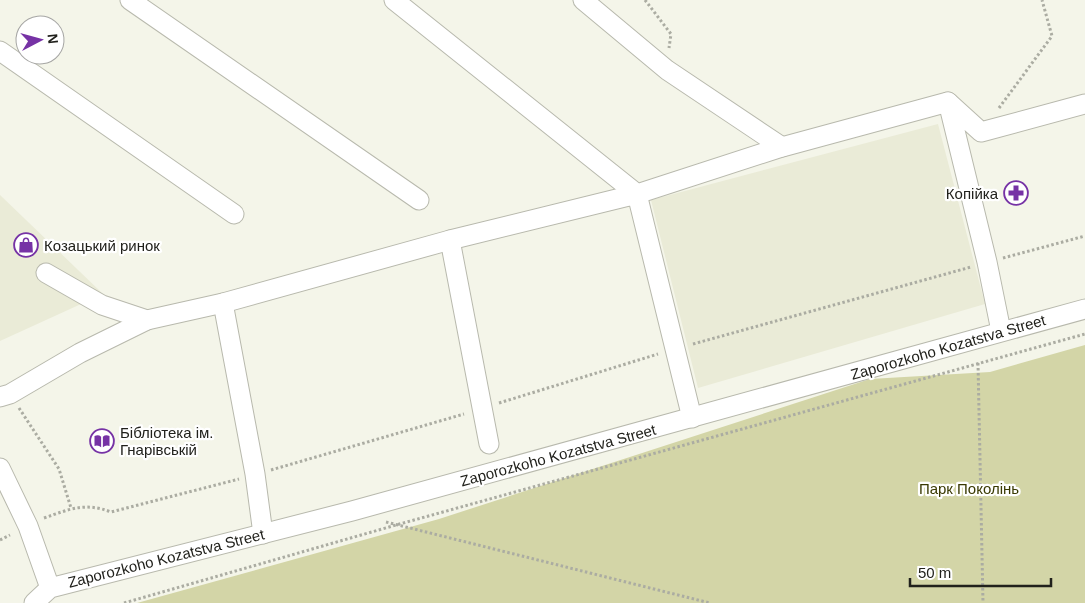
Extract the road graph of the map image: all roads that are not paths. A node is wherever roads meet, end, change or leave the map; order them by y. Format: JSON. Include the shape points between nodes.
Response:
{"nodes":[{"id":1,"x":130,"y":0,"type":"edge"},
{"id":2,"x":394,"y":0,"type":"edge"},
{"id":3,"x":583,"y":0,"type":"edge"},
{"id":4,"x":0,"y":51,"type":"edge"},
{"id":5,"x":948,"y":102,"type":"junction"},
{"id":6,"x":1085,"y":104,"type":"edge"},
{"id":7,"x":782,"y":147,"type":"junction"},
{"id":8,"x":637,"y":194,"type":"junction"},
{"id":9,"x":419,"y":200,"type":"dead end"},
{"id":10,"x":234,"y":214,"type":"dead end"},
{"id":11,"x":450,"y":240,"type":"junction"},
{"id":12,"x":46,"y":273,"type":"dead end"},
{"id":13,"x":223,"y":303,"type":"junction"},
{"id":14,"x":1085,"y":309,"type":"edge"},
{"id":15,"x":147,"y":320,"type":"junction"},
{"id":16,"x":1001,"y":331,"type":"junction"},
{"id":17,"x":5,"y":396,"type":"edge"},
{"id":18,"x":692,"y":418,"type":"junction"},
{"id":19,"x":489,"y":444,"type":"dead end"},
{"id":20,"x":0,"y":468,"type":"edge"},
{"id":21,"x":263,"y":534,"type":"junction"},
{"id":22,"x":50,"y":588,"type":"junction"},
{"id":23,"x":34,"y":603,"type":"edge"}],
"edges":[{"from":1,"to":9,"type":"street"},
{"from":2,"to":8,"type":"street"},
{"from":3,"to":7,"type":"street","via":[[667,70]]},
{"from":4,"to":10,"type":"street"},
{"from":5,"to":6,"type":"street","via":[[981,132]]},
{"from":5,"to":7,"type":"street"},
{"from":5,"to":16,"type":"street"},
{"from":7,"to":8,"type":"street"},
{"from":8,"to":11,"type":"street"},
{"from":8,"to":18,"type":"street"},
{"from":11,"to":13,"type":"street"},
{"from":11,"to":19,"type":"street"},
{"from":12,"to":15,"type":"street","via":[[102,305]]},
{"from":13,"to":15,"type":"street"},
{"from":13,"to":21,"type":"street"},
{"from":14,"to":16,"type":"street","name":"Zaporozkoho Kozatstva Street"},
{"from":15,"to":17,"type":"street","via":[[80,353]]},
{"from":16,"to":18,"type":"street","name":"Zaporozkoho Kozatstva Street"},
{"from":18,"to":21,"type":"street","name":"Zaporozkoho Kozatstva Street"},
{"from":20,"to":22,"type":"street","via":[[28,526]]},
{"from":21,"to":22,"type":"street","name":"Zaporozkoho Kozatstva Street"},
{"from":22,"to":23,"type":"street","name":"Zaporozkoho Kozatstva Street"}]}
